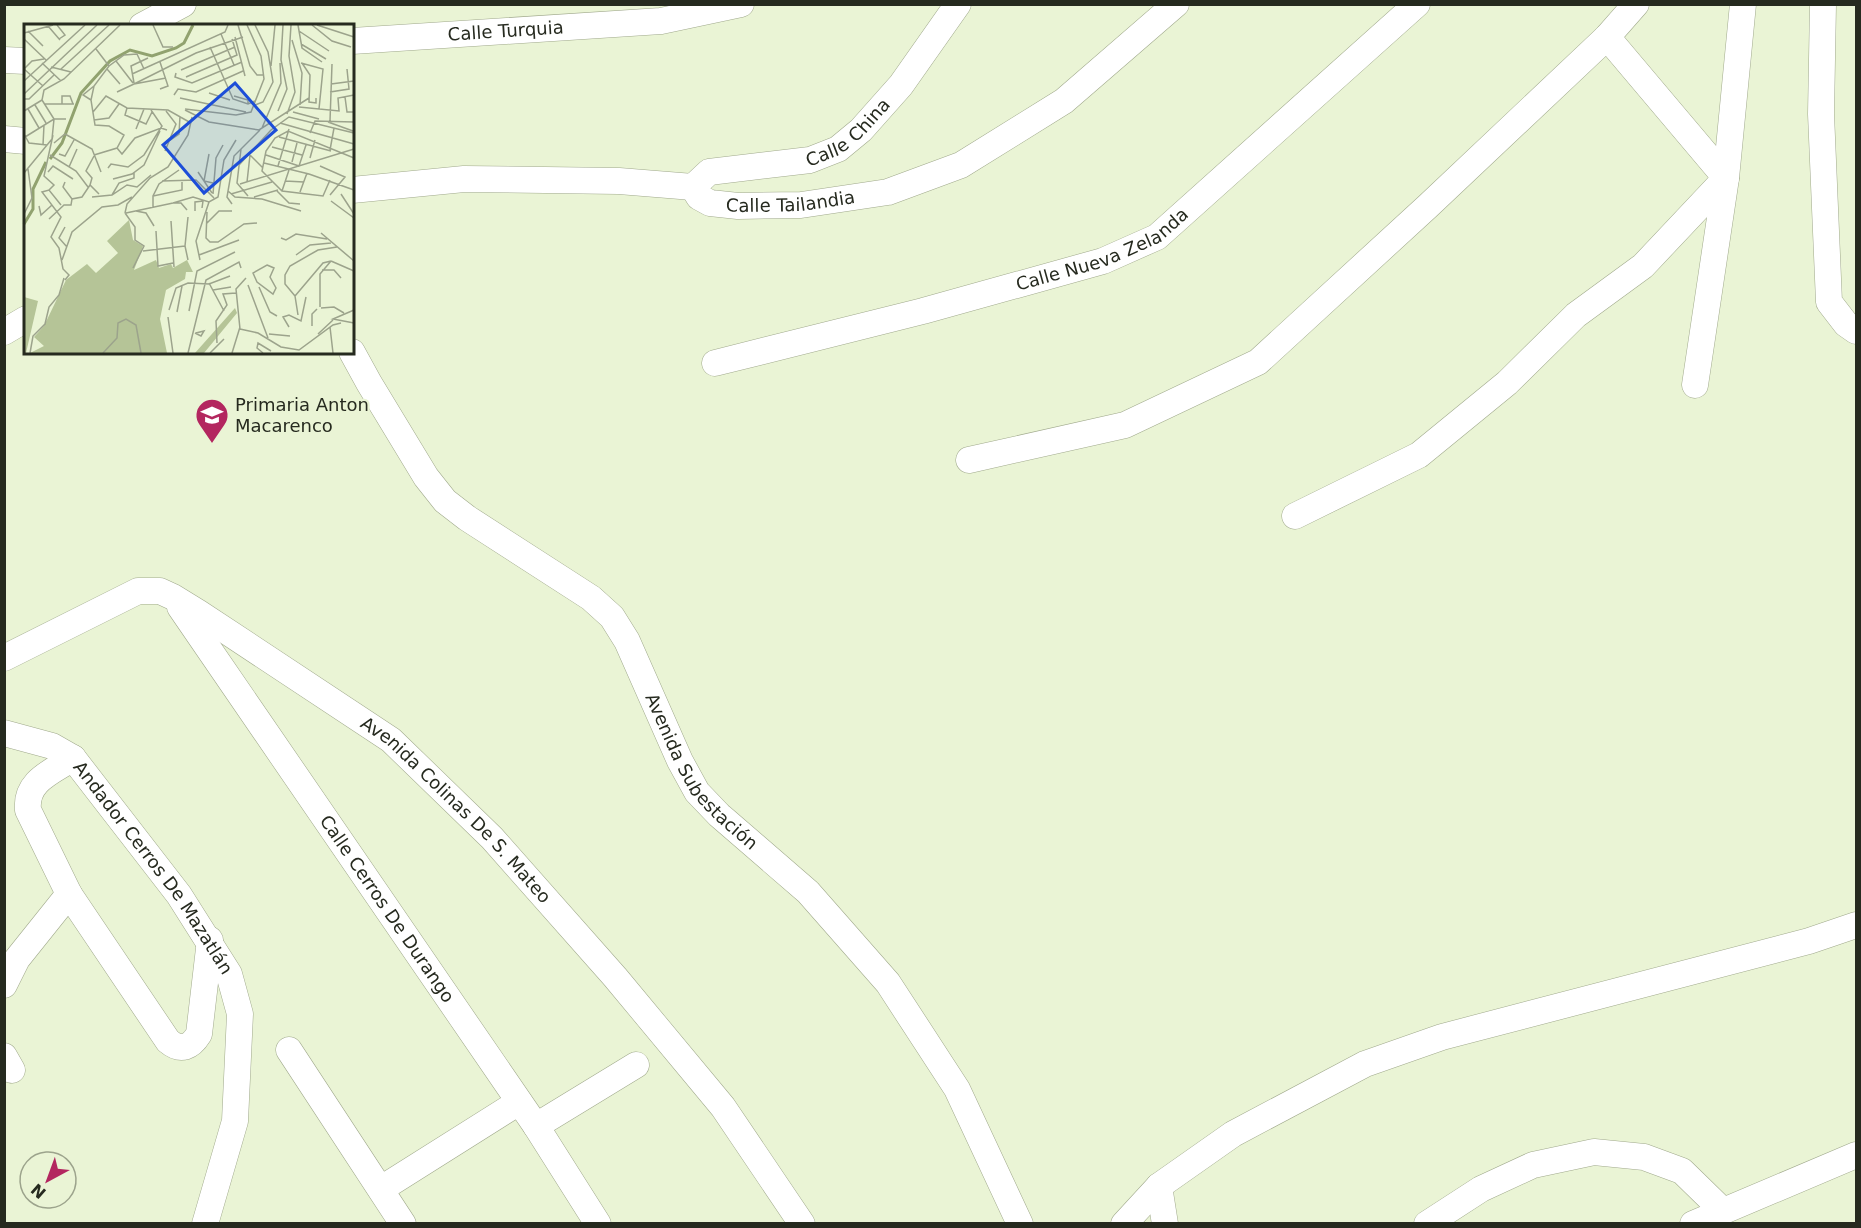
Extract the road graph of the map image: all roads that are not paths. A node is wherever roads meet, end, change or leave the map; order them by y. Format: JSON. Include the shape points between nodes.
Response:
{"nodes":[{"id":1,"x":183,"y":4,"type":"edge"},
{"id":2,"x":741,"y":4,"type":"edge"},
{"id":3,"x":958,"y":4,"type":"edge"},
{"id":4,"x":1176,"y":4,"type":"edge"},
{"id":5,"x":1417,"y":4,"type":"edge"},
{"id":6,"x":1636,"y":4,"type":"edge"},
{"id":7,"x":1743,"y":4,"type":"edge"},
{"id":8,"x":1823,"y":4,"type":"edge"},
{"id":9,"x":668,"y":13,"type":"edge"},
{"id":10,"x":146,"y":24,"type":"edge"},
{"id":11,"x":1606,"y":37,"type":"junction"},
{"id":12,"x":354,"y":41,"type":"edge"},
{"id":13,"x":4,"y":60,"type":"edge"},
{"id":14,"x":24,"y":61,"type":"edge"},
{"id":15,"x":4,"y":139,"type":"edge"},
{"id":16,"x":24,"y":141,"type":"edge"},
{"id":17,"x":1726,"y":178,"type":"junction"},
{"id":18,"x":693,"y":187,"type":"junction"},
{"id":19,"x":354,"y":190,"type":"edge"},
{"id":20,"x":4,"y":311,"type":"edge"},
{"id":21,"x":24,"y":317,"type":"edge"},
{"id":22,"x":24,"y":319,"type":"edge"},
{"id":23,"x":1857,"y":331,"type":"edge"},
{"id":24,"x":4,"y":332,"type":"edge"},
{"id":25,"x":353,"y":354,"type":"edge"},
{"id":26,"x":715,"y":363,"type":"dead end"},
{"id":27,"x":1695,"y":385,"type":"dead end"},
{"id":28,"x":969,"y":460,"type":"dead end"},
{"id":29,"x":1295,"y":516,"type":"dead end"},
{"id":30,"x":173,"y":597,"type":"junction"},
{"id":31,"x":12,"y":650,"type":"edge"},
{"id":32,"x":4,"y":733,"type":"edge"},
{"id":33,"x":73,"y":758,"type":"junction"},
{"id":34,"x":69,"y":894,"type":"junction"},
{"id":35,"x":1857,"y":925,"type":"edge"},
{"id":36,"x":210,"y":940,"type":"junction"},
{"id":37,"x":4,"y":985,"type":"edge"},
{"id":38,"x":289,"y":1050,"type":"dead end"},
{"id":39,"x":636,"y":1065,"type":"dead end"},
{"id":40,"x":519,"y":1102,"type":"junction"},
{"id":41,"x":536,"y":1126,"type":"junction"},
{"id":42,"x":1857,"y":1155,"type":"edge"},
{"id":43,"x":1159,"y":1186,"type":"junction"},
{"id":44,"x":381,"y":1189,"type":"junction"},
{"id":45,"x":1723,"y":1211,"type":"junction"},
{"id":46,"x":205,"y":1224,"type":"edge"},
{"id":47,"x":403,"y":1224,"type":"edge"},
{"id":48,"x":598,"y":1224,"type":"edge"},
{"id":49,"x":802,"y":1224,"type":"edge"},
{"id":50,"x":1020,"y":1224,"type":"edge"},
{"id":51,"x":1124,"y":1224,"type":"edge"},
{"id":52,"x":1165,"y":1224,"type":"edge"},
{"id":53,"x":1427,"y":1224,"type":"edge"},
{"id":54,"x":1693,"y":1224,"type":"edge"}],
"edges":[{"from":1,"to":10,"type":"street"},
{"from":2,"to":9,"type":"street","name":"Calle Turquia"},
{"from":3,"to":18,"type":"street","name":"Calle China","via":[[901,85],[861,130],[837,149],[810,160],[709,172]]},
{"from":4,"to":18,"type":"street","name":"Calle Tailandia","via":[[1064,101],[961,165],[888,192],[801,205],[710,203],[699,197]]},
{"from":5,"to":26,"type":"street","name":"Calle Nueva Zelanda","via":[[1157,237],[1103,261]]},
{"from":6,"to":11,"type":"street"},
{"from":7,"to":17,"type":"street"},
{"from":8,"to":23,"type":"street","via":[[1821,114],[1829,302],[1846,324]]},
{"from":9,"to":12,"type":"street","name":"Calle Turquia"},
{"from":11,"to":17,"type":"street"},
{"from":11,"to":28,"type":"street","via":[[1258,362],[1125,425]]},
{"from":13,"to":14,"type":"street"},
{"from":15,"to":16,"type":"street"},
{"from":17,"to":27,"type":"street"},
{"from":17,"to":29,"type":"street","via":[[1643,266],[1576,315],[1507,383],[1419,455]]},
{"from":18,"to":19,"type":"street","via":[[619,181],[464,179]]},
{"from":20,"to":21,"type":"street"},
{"from":22,"to":24,"type":"street"},
{"from":25,"to":50,"type":"street","name":"Avenida Subestación","via":[[426,477],[445,501],[591,598],[612,617],[627,640],[697,792],[808,892],[888,982],[957,1089]]},
{"from":30,"to":31,"type":"street","name":"Avenida Colinas De S. Mateo","via":[[159,591],[138,591]]},
{"from":30,"to":40,"type":"street","name":"Calle Cerros De Durango"},
{"from":30,"to":49,"type":"street","name":"Avenida Colinas De S. Mateo","via":[[391,740],[492,838],[723,1107]]},
{"from":32,"to":33,"type":"street","name":"Andador Cerros De Mazatlán","via":[[52,746]]},
{"from":33,"to":34,"type":"street","via":[[33,784],[27,798],[28,810]]},
{"from":33,"to":36,"type":"street","name":"Andador Cerros De Mazatlán"},
{"from":34,"to":36,"type":"street","via":[[175,1047],[185,1048],[200,1034]]},
{"from":34,"to":37,"type":"street","via":[[17,959]]},
{"from":35,"to":43,"type":"street","via":[[1442,1038],[1365,1064],[1233,1134]]},
{"from":36,"to":46,"type":"street","name":"Andador Cerros De Mazatlán","via":[[229,974],[240,1014],[235,1121]]},
{"from":38,"to":44,"type":"street"},
{"from":39,"to":41,"type":"street"},
{"from":40,"to":41,"type":"street","name":"Calle Cerros De Durango"},
{"from":40,"to":44,"type":"street"},
{"from":41,"to":48,"type":"street","name":"Calle Cerros De Durango"},
{"from":42,"to":45,"type":"street"},
{"from":43,"to":51,"type":"street"},
{"from":43,"to":52,"type":"street"},
{"from":44,"to":47,"type":"street"},
{"from":45,"to":53,"type":"street","via":[[1682,1171],[1644,1157],[1594,1152],[1533,1165],[1481,1189]]},
{"from":45,"to":54,"type":"street"}]}
